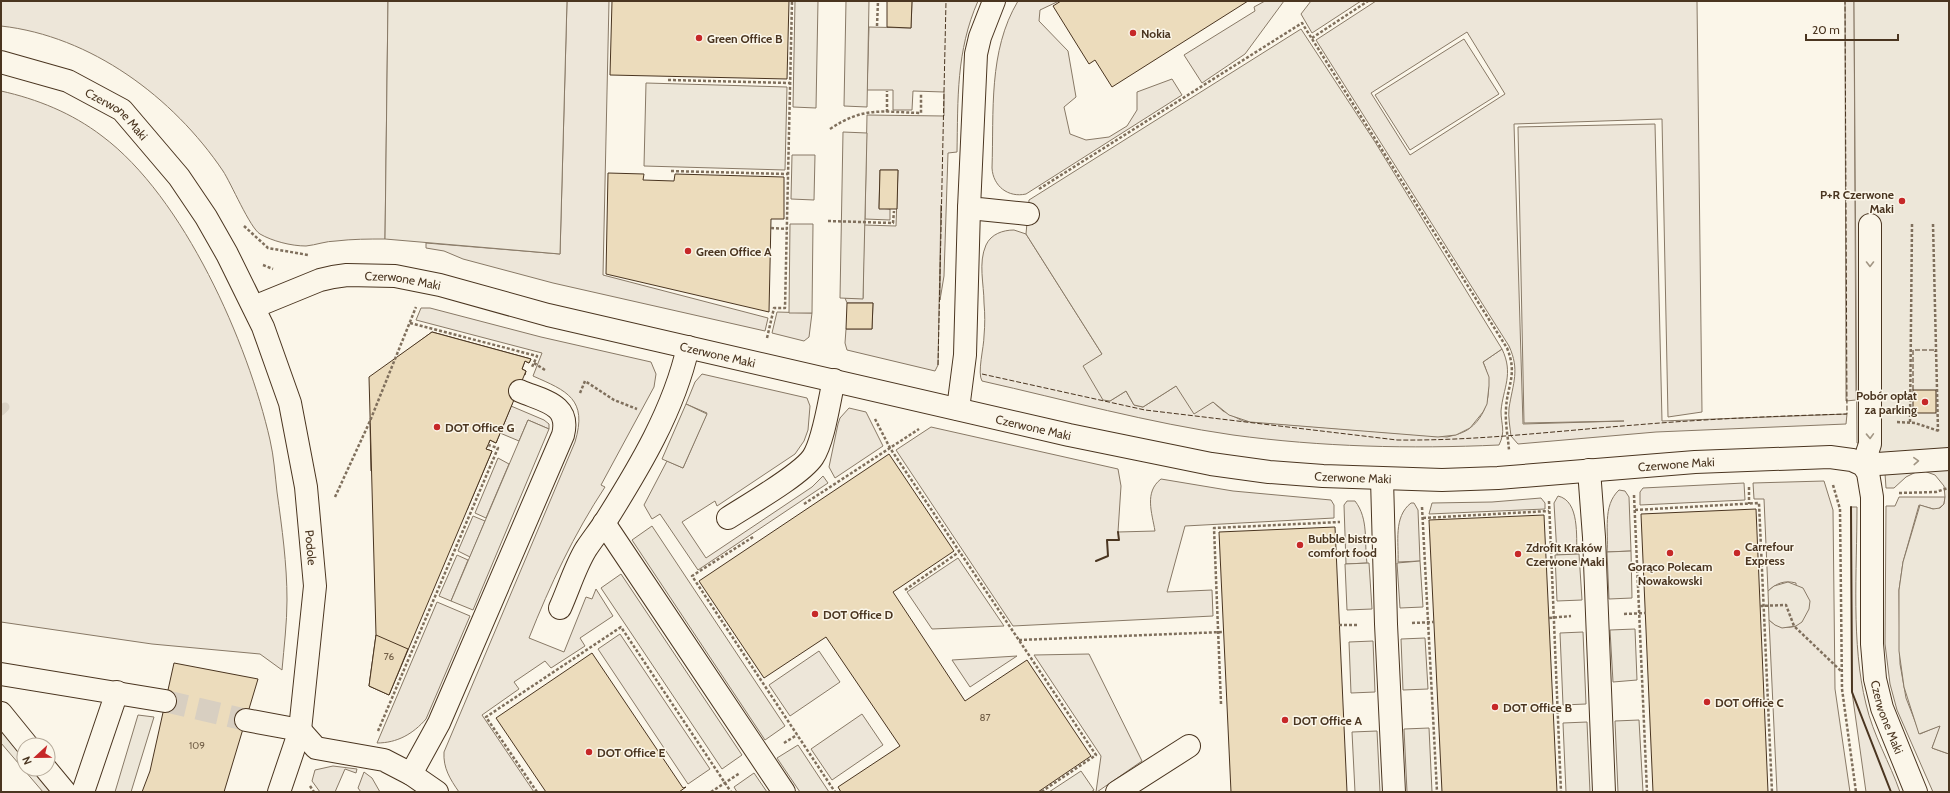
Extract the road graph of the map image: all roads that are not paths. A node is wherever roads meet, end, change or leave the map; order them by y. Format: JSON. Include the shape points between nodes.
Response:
{"nodes":[{"id":1,"x":994,"y":1,"type":"edge"},
{"id":2,"x":1,"y":62,"type":"edge"},
{"id":3,"x":969,"y":208,"type":"junction"},
{"id":4,"x":1028,"y":214,"type":"dead end"},
{"id":5,"x":1870,"y":225,"type":"dead end"},
{"id":6,"x":254,"y":307,"type":"junction"},
{"id":7,"x":688,"y":347,"type":"junction"},
{"id":8,"x":834,"y":380,"type":"junction"},
{"id":9,"x":520,"y":391,"type":"dead end"},
{"id":10,"x":958,"y":409,"type":"junction"},
{"id":11,"x":1949,"y":459,"type":"edge"},
{"id":12,"x":1863,"y":465,"type":"junction"},
{"id":13,"x":1589,"y":470,"type":"junction"},
{"id":14,"x":1382,"y":479,"type":"junction"},
{"id":15,"x":728,"y":518,"type":"dead end"},
{"id":16,"x":604,"y":523,"type":"junction"},
{"id":17,"x":560,"y":608,"type":"dead end"},
{"id":18,"x":1,"y":674,"type":"edge"},
{"id":19,"x":117,"y":692,"type":"junction"},
{"id":20,"x":165,"y":701,"type":"tunnel mouth"},
{"id":21,"x":1,"y":713,"type":"edge"},
{"id":22,"x":246,"y":720,"type":"tunnel mouth"},
{"id":23,"x":300,"y":730,"type":"junction"},
{"id":24,"x":20,"y":737,"type":"edge"},
{"id":25,"x":1189,"y":746,"type":"dead end"},
{"id":26,"x":53,"y":777,"type":"edge"},
{"id":27,"x":413,"y":783,"type":"edge"},
{"id":28,"x":65,"y":792,"type":"edge"},
{"id":29,"x":83,"y":792,"type":"edge"},
{"id":30,"x":279,"y":792,"type":"edge"},
{"id":31,"x":437,"y":792,"type":"edge"},
{"id":32,"x":784,"y":792,"type":"edge"},
{"id":33,"x":1117,"y":792,"type":"edge"},
{"id":34,"x":1394,"y":792,"type":"edge"},
{"id":35,"x":1604,"y":792,"type":"edge"},
{"id":36,"x":1916,"y":792,"type":"edge"}],
"edges":[{"from":1,"to":3,"type":"street","via":[[976,54]]},
{"from":2,"to":6,"type":"street","name":"Czerwone Maki","via":[[68,81],[122,110],[179,177],[228,254]]},
{"from":3,"to":4,"type":"street"},
{"from":3,"to":10,"type":"street","via":[[966,347]]},
{"from":5,"to":12,"type":"street","one_way":true,"via":[[1870,444]]},
{"from":6,"to":7,"type":"street","name":"Czerwone Maki","via":[[333,277],[395,276]]},
{"from":6,"to":23,"type":"street","name":"Podole","via":[[290,403],[306,486],[315,586]]},
{"from":7,"to":8,"type":"street","name":"Czerwone Maki"},
{"from":7,"to":16,"type":"street","via":[[674,396],[639,465]]},
{"from":8,"to":10,"type":"street","name":"Czerwone Maki"},
{"from":8,"to":15,"type":"street","via":[[813,457],[798,471]]},
{"from":9,"to":27,"type":"street","via":[[560,410],[566,420],[563,435]]},
{"from":10,"to":14,"type":"street","name":"Czerwone Maki","via":[[1109,444],[1211,464],[1298,474]]},
{"from":12,"to":11,"type":"street","one_way":true},
{"from":12,"to":13,"type":"street","name":"Czerwone Maki","via":[[1852,460],[1830,457],[1695,462]]},
{"from":12,"to":36,"type":"street","name":"Czerwone Maki","via":[[1868,473],[1872,497],[1872,644],[1875,679],[1884,714]]},
{"from":13,"to":14,"type":"street","name":"Czerwone Maki","via":[[1470,479]]},
{"from":13,"to":35,"type":"street"},
{"from":14,"to":34,"type":"street"},
{"from":16,"to":17,"type":"street","via":[[586,550]]},
{"from":16,"to":32,"type":"street"},
{"from":18,"to":19,"type":"street"},
{"from":19,"to":20,"type":"street"},
{"from":19,"to":29,"type":"street"},
{"from":21,"to":24,"type":"street"},
{"from":22,"to":23,"type":"street"},
{"from":23,"to":27,"type":"street","via":[[316,748],[384,760]]},
{"from":23,"to":30,"type":"street","name":"Podole"},
{"from":25,"to":33,"type":"street"},
{"from":26,"to":28,"type":"street"},
{"from":27,"to":31,"type":"street"}]}
